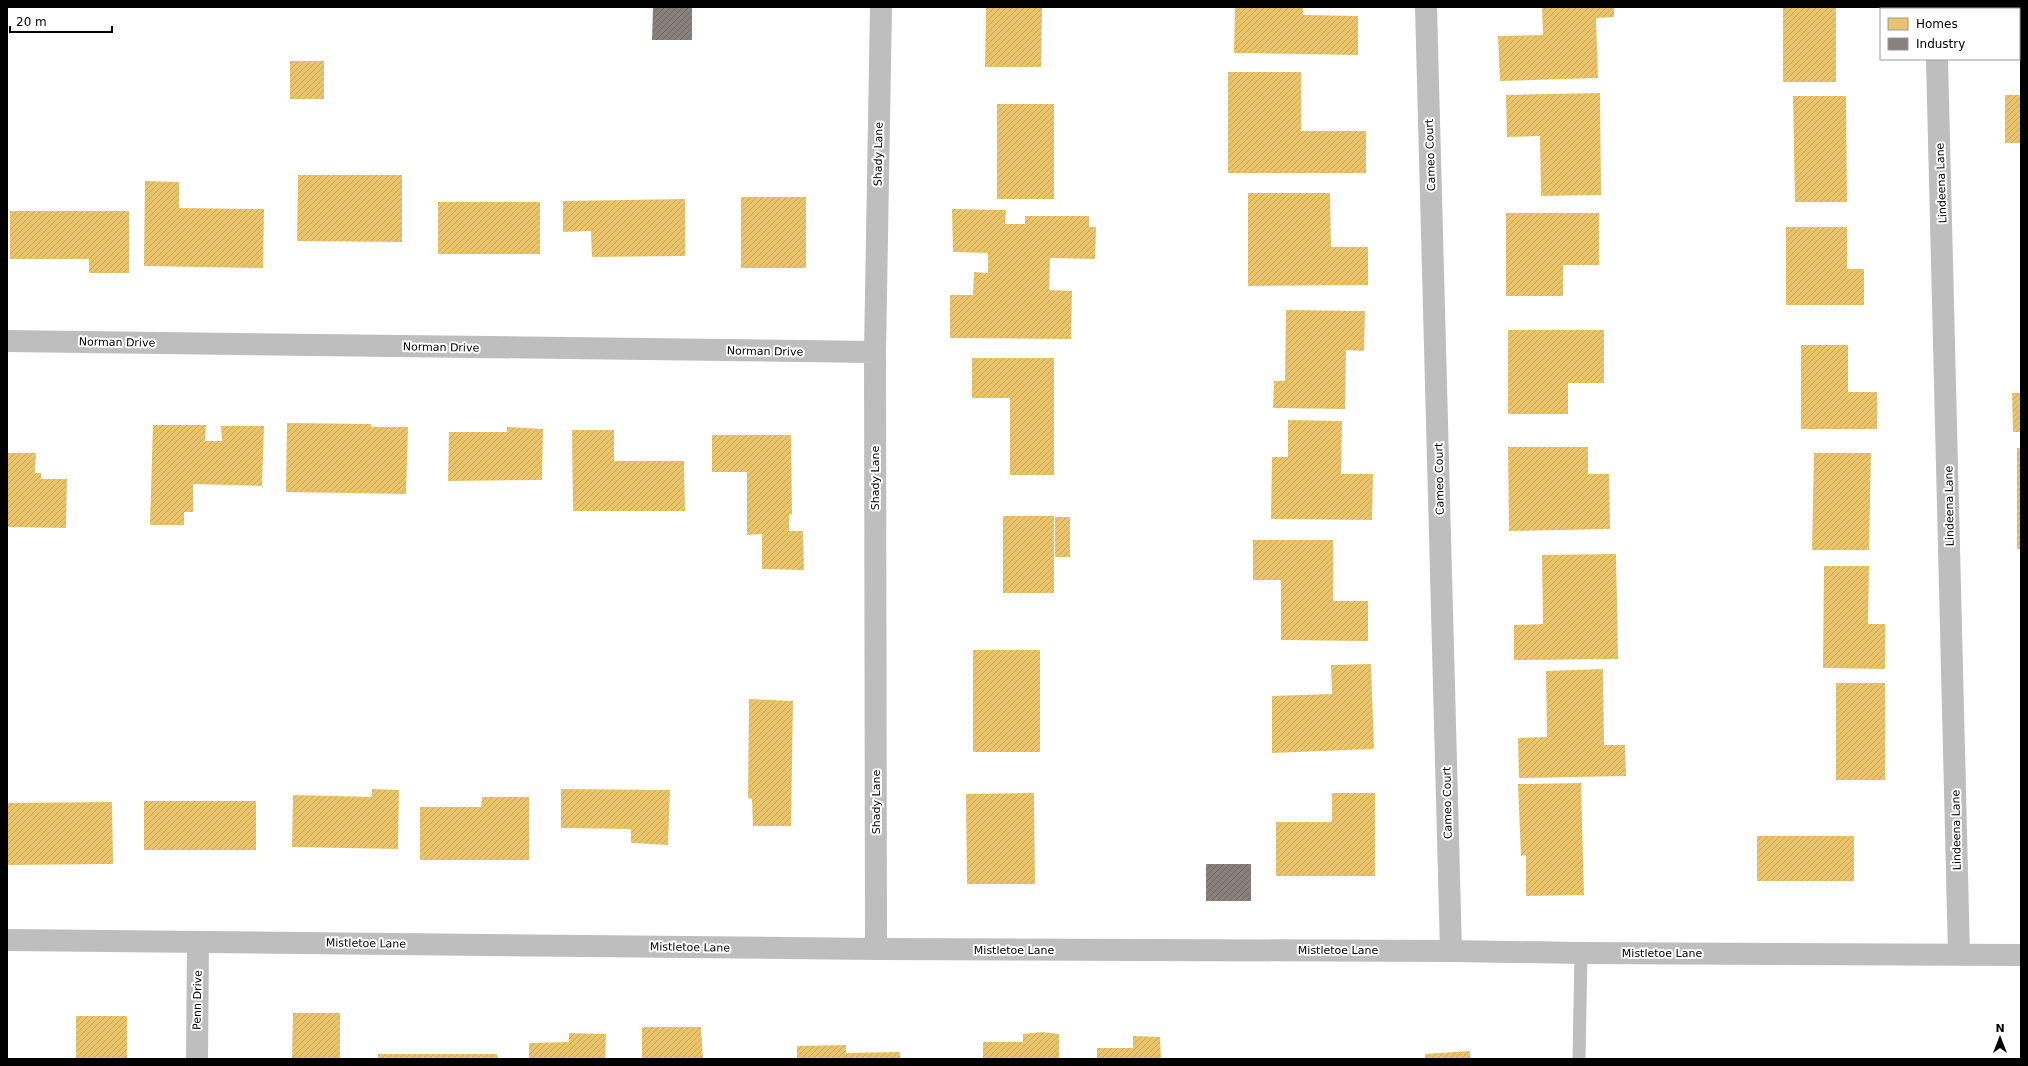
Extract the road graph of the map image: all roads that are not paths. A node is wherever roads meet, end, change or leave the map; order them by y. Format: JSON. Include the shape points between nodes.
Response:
{"nodes":[{"id":1,"x":881,"y":7,"type":"edge"},
{"id":2,"x":1426,"y":7,"type":"edge"},
{"id":3,"x":1937,"y":60,"type":"edge"},
{"id":4,"x":7,"y":341,"type":"edge"},
{"id":5,"x":875,"y":352,"type":"junction"},
{"id":6,"x":7,"y":940,"type":"edge"},
{"id":7,"x":198,"y":942,"type":"junction"},
{"id":8,"x":876,"y":949,"type":"junction"},
{"id":9,"x":1450,"y":951,"type":"junction"},
{"id":10,"x":1582,"y":953,"type":"junction"},
{"id":11,"x":1959,"y":954,"type":"junction"},
{"id":12,"x":2021,"y":955,"type":"edge"},
{"id":13,"x":196,"y":1059,"type":"edge"},
{"id":14,"x":1579,"y":1059,"type":"edge"}],
"edges":[{"from":1,"to":5,"type":"street","name":"Shady Lane"},
{"from":2,"to":9,"type":"street","name":"Cameo Court"},
{"from":3,"to":11,"type":"street","name":"Lindeena Lane"},
{"from":4,"to":5,"type":"street","name":"Norman Drive"},
{"from":5,"to":8,"type":"street","name":"Shady Lane"},
{"from":6,"to":7,"type":"street","name":"Mistletoe Lane"},
{"from":7,"to":8,"type":"street","name":"Mistletoe Lane"},
{"from":7,"to":13,"type":"street","name":"Penn Drive"},
{"from":8,"to":9,"type":"street","name":"Mistletoe Lane"},
{"from":9,"to":10,"type":"street","name":"Mistletoe Lane"},
{"from":10,"to":11,"type":"street","name":"Mistletoe Lane"},
{"from":10,"to":14,"type":"lane"},
{"from":11,"to":12,"type":"street","name":"Mistletoe Lane"}]}
